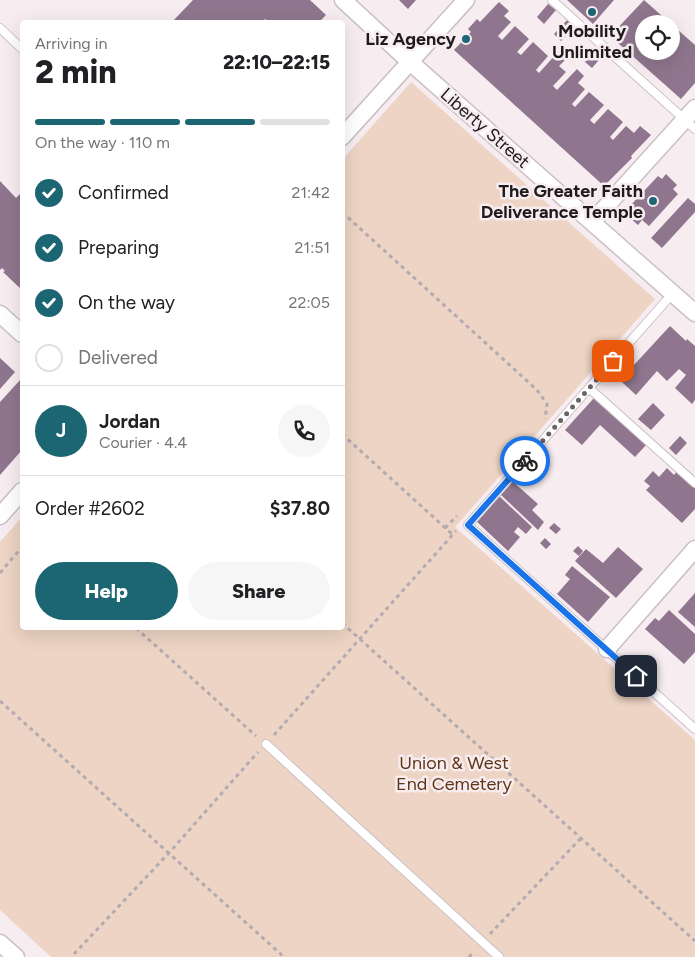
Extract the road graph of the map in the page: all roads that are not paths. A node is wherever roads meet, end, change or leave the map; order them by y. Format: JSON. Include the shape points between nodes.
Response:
{"nodes":[{"id":1,"x":343,"y":0,"type":"edge"},
{"id":2,"x":466,"y":0,"type":"edge"},
{"id":3,"x":552,"y":0,"type":"edge"},
{"id":4,"x":0,"y":28,"type":"edge"},
{"id":5,"x":20,"y":46,"type":"edge"},
{"id":6,"x":410,"y":62,"type":"junction"},
{"id":7,"x":691,"y":119,"type":"edge"},
{"id":8,"x":345,"y":134,"type":"edge"},
{"id":9,"x":592,"y":222,"type":"junction"},
{"id":10,"x":673,"y":293,"type":"junction"},
{"id":11,"x":695,"y":313,"type":"edge"},
{"id":12,"x":0,"y":314,"type":"edge"},
{"id":13,"x":20,"y":332,"type":"edge"},
{"id":14,"x":589,"y":388,"type":"junction"},
{"id":15,"x":695,"y":483,"type":"edge"},
{"id":16,"x":20,"y":493,"type":"edge"},
{"id":17,"x":3,"y":507,"type":"edge"},
{"id":18,"x":695,"y":549,"type":"edge"},
{"id":19,"x":607,"y":649,"type":"junction"},
{"id":20,"x":695,"y":729,"type":"edge"},
{"id":21,"x":266,"y":744,"type":"road end"},
{"id":22,"x":0,"y":943,"type":"edge"},
{"id":23,"x":16,"y":957,"type":"edge"},
{"id":24,"x":499,"y":957,"type":"edge"}],
"edges":[{"from":1,"to":6,"type":"street","name":"Liberty Street"},
{"from":2,"to":6,"type":"street"},
{"from":3,"to":7,"type":"lane"},
{"from":4,"to":5,"type":"lane"},
{"from":6,"to":8,"type":"street"},
{"from":6,"to":9,"type":"street","name":"Liberty Street"},
{"from":7,"to":9,"type":"street"},
{"from":9,"to":10,"type":"street","name":"Liberty Street"},
{"from":10,"to":11,"type":"street","name":"Liberty Street"},
{"from":10,"to":14,"type":"lane"},
{"from":12,"to":13,"type":"street"},
{"from":14,"to":15,"type":"lane"},
{"from":14,"to":19,"type":"lane","via":[[468,525]]},
{"from":16,"to":17,"type":"street"},
{"from":18,"to":19,"type":"street"},
{"from":19,"to":20,"type":"lane"},
{"from":21,"to":24,"type":"lane"},
{"from":22,"to":23,"type":"street"}]}
